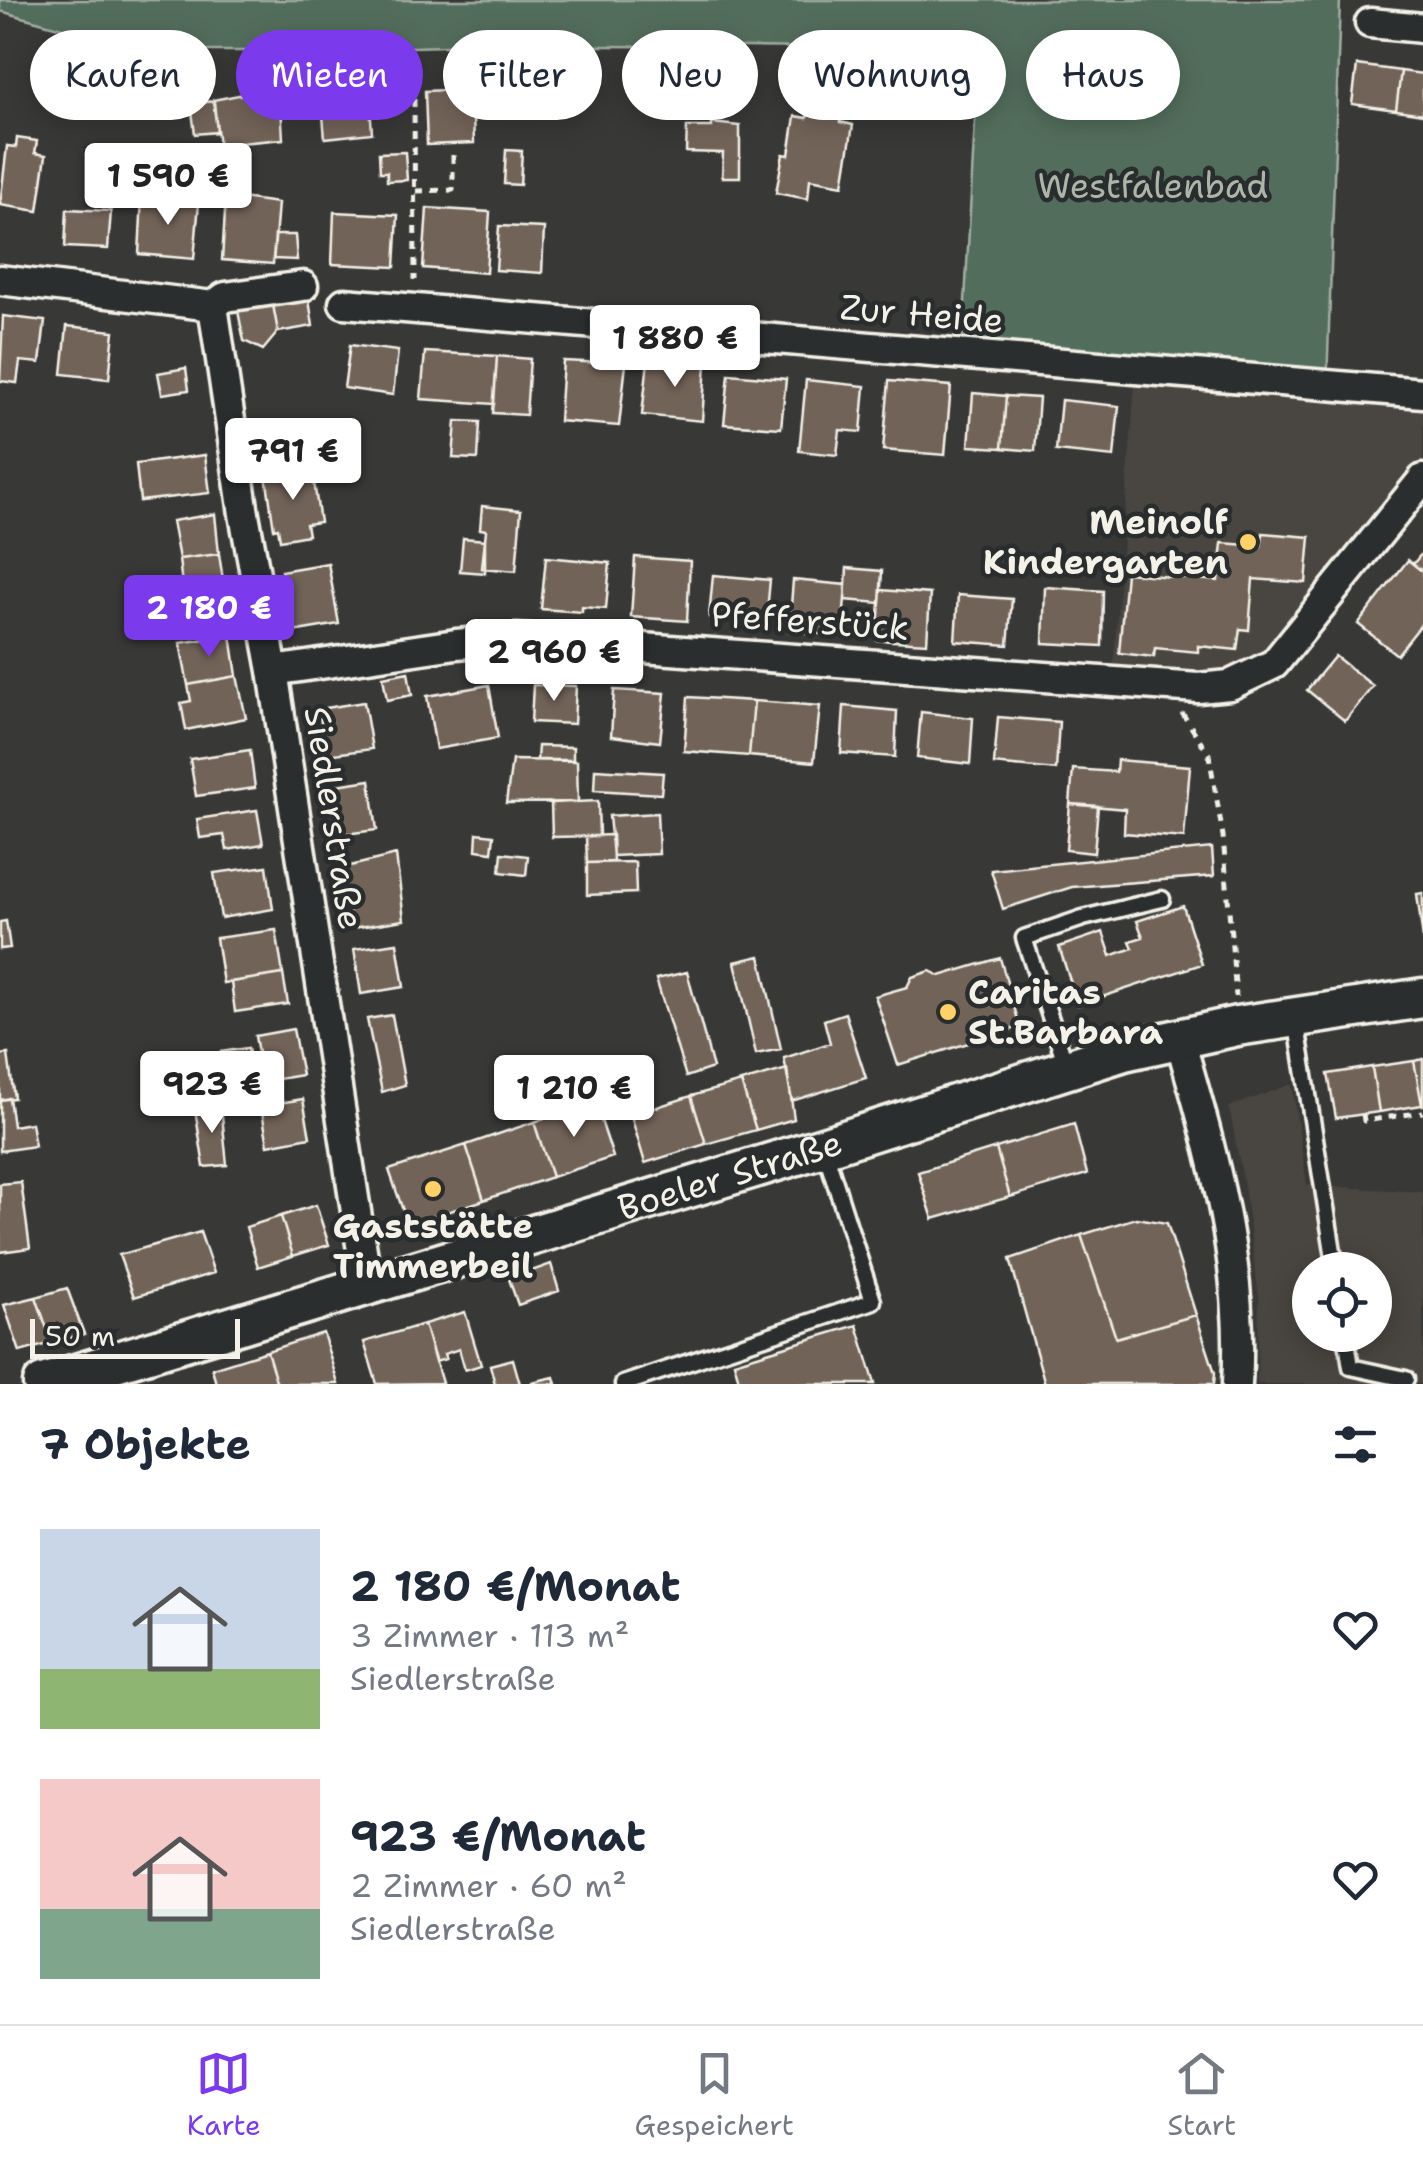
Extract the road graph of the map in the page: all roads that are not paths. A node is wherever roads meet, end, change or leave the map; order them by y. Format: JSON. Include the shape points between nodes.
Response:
{"nodes":[{"id":1,"x":1370,"y":23,"type":"dead end"},
{"id":2,"x":1423,"y":28,"type":"edge"},
{"id":3,"x":0,"y":280,"type":"edge"},
{"id":4,"x":303,"y":286,"type":"dead end"},
{"id":5,"x":344,"y":303,"type":"dead end"},
{"id":6,"x":212,"y":306,"type":"junction"},
{"id":7,"x":1423,"y":393,"type":"edge"},
{"id":8,"x":1423,"y":480,"type":"edge"},
{"id":9,"x":273,"y":670,"type":"junction"},
{"id":10,"x":1162,"y":899,"type":"dead end"},
{"id":11,"x":1423,"y":998,"type":"edge"},
{"id":12,"x":1296,"y":1018,"type":"junction"},
{"id":13,"x":1179,"y":1037,"type":"junction"},
{"id":14,"x":1067,"y":1069,"type":"junction"},
{"id":15,"x":823,"y":1147,"type":"junction"},
{"id":16,"x":1333,"y":1252,"type":"edge"},
{"id":17,"x":368,"y":1283,"type":"junction"},
{"id":18,"x":1349,"y":1352,"type":"edge"},
{"id":19,"x":1406,"y":1379,"type":"dead end"},
{"id":20,"x":43,"y":1384,"type":"edge"},
{"id":21,"x":622,"y":1384,"type":"edge"},
{"id":22,"x":1237,"y":1384,"type":"edge"}],
"edges":[{"from":1,"to":2,"type":"street"},
{"from":3,"to":6,"type":"street"},
{"from":4,"to":6,"type":"street","via":[[225,297]]},
{"from":5,"to":7,"type":"street","name":"Zur Heide"},
{"from":6,"to":9,"type":"street","name":"Siedlerstraße"},
{"from":8,"to":9,"type":"street","name":"Pfefferstück","via":[[1274,664],[1230,685],[1163,686],[517,639]]},
{"from":9,"to":17,"type":"street","name":"Siedlerstraße"},
{"from":10,"to":14,"type":"lane","via":[[1024,938]]},
{"from":11,"to":12,"type":"street","name":"Boeler Straße"},
{"from":12,"to":13,"type":"street","name":"Boeler Straße"},
{"from":12,"to":16,"type":"lane"},
{"from":13,"to":14,"type":"street","name":"Boeler Straße"},
{"from":13,"to":22,"type":"street","via":[[1226,1208],[1239,1327]]},
{"from":14,"to":15,"type":"street","name":"Boeler Straße"},
{"from":15,"to":17,"type":"street","name":"Boeler Straße"},
{"from":15,"to":21,"type":"lane","via":[[873,1301]]},
{"from":17,"to":20,"type":"street","name":"Boeler Straße"},
{"from":18,"to":19,"type":"lane","via":[[1351,1368]]}]}
